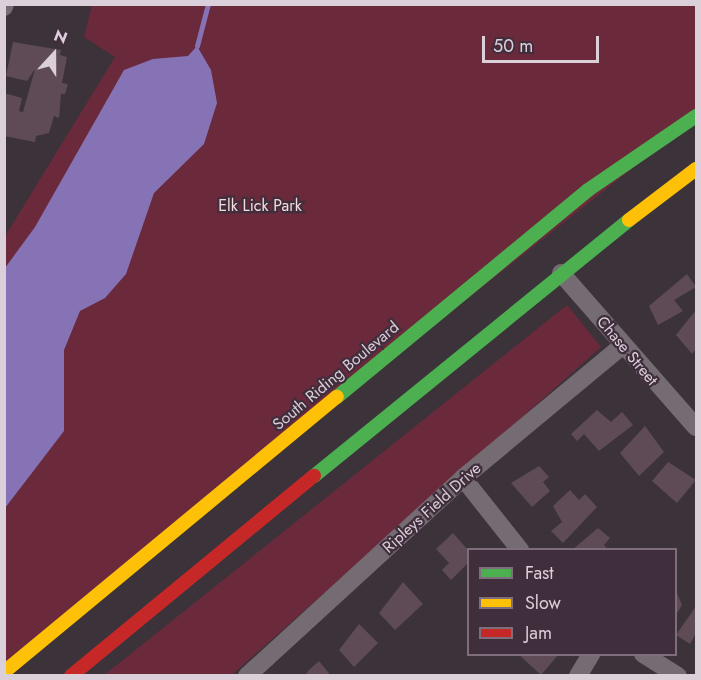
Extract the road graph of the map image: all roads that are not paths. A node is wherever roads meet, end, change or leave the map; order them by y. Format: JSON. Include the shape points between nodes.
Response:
{"nodes":[{"id":1,"x":696,"y":116,"type":"edge"},
{"id":2,"x":696,"y":169,"type":"edge"},
{"id":3,"x":561,"y":273,"type":"junction"},
{"id":4,"x":623,"y":345,"type":"junction"},
{"id":5,"x":696,"y":427,"type":"edge"},
{"id":6,"x":463,"y":478,"type":"junction"},
{"id":7,"x":519,"y":548,"type":"edge"},
{"id":8,"x":590,"y":656,"type":"edge"},
{"id":9,"x":646,"y":656,"type":"edge"},
{"id":10,"x":4,"y":672,"type":"edge"},
{"id":11,"x":71,"y":675,"type":"edge"},
{"id":12,"x":247,"y":675,"type":"edge"},
{"id":13,"x":578,"y":675,"type":"edge"},
{"id":14,"x":678,"y":675,"type":"edge"}],
"edges":[{"from":1,"to":10,"type":"street","name":"South Riding Boulevard","via":[[588,190]]},
{"from":2,"to":3,"type":"street"},
{"from":3,"to":4,"type":"street","name":"Chase Street"},
{"from":3,"to":11,"type":"street"},
{"from":4,"to":5,"type":"street","name":"Chase Street"},
{"from":4,"to":6,"type":"street","name":"Ripleys Field Drive"},
{"from":6,"to":7,"type":"street"},
{"from":6,"to":12,"type":"street","name":"Ripleys Field Drive"},
{"from":8,"to":13,"type":"street"},
{"from":9,"to":14,"type":"street"}]}
